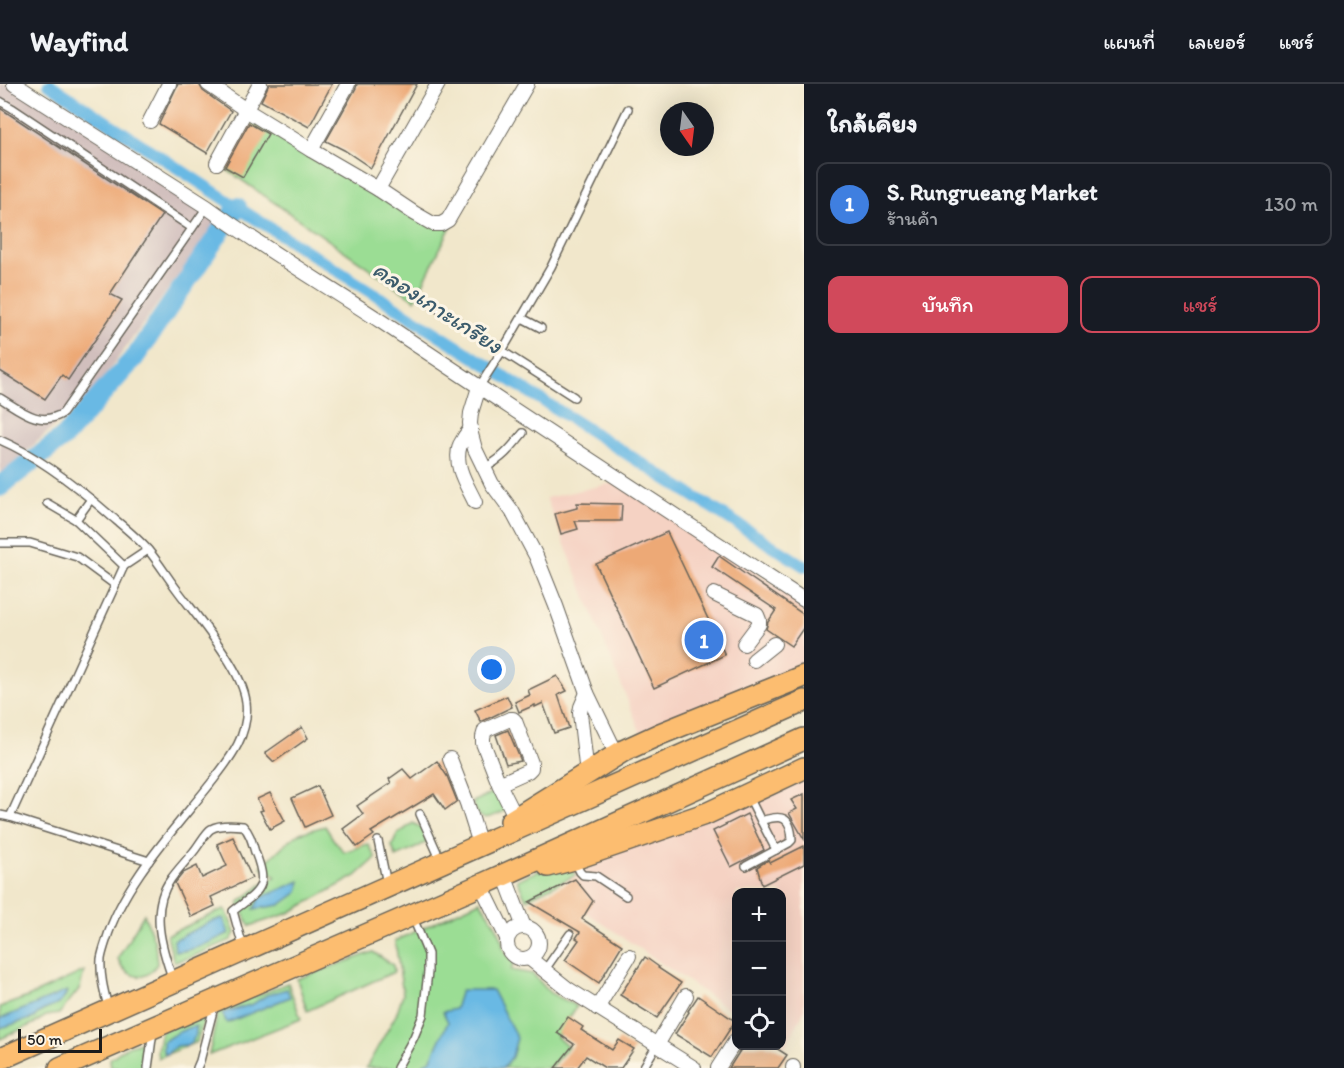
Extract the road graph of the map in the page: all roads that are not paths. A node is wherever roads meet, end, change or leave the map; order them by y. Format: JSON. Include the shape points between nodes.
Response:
{"nodes":[{"id":1,"x":14,"y":84,"type":"edge"},
{"id":2,"x":169,"y":84,"type":"edge"},
{"id":3,"x":208,"y":84,"type":"edge"},
{"id":4,"x":260,"y":84,"type":"edge"},
{"id":5,"x":348,"y":84,"type":"edge"},
{"id":6,"x":438,"y":84,"type":"edge"},
{"id":7,"x":527,"y":84,"type":"edge"},
{"id":8,"x":0,"y":102,"type":"edge"},
{"id":9,"x":628,"y":109,"type":"dead end"},
{"id":10,"x":246,"y":110,"type":"junction"},
{"id":11,"x":150,"y":121,"type":"dead end"},
{"id":12,"x":311,"y":150,"type":"junction"},
{"id":13,"x":218,"y":163,"type":"dead end"},
{"id":14,"x":378,"y":189,"type":"junction"},
{"id":15,"x":207,"y":207,"type":"junction"},
{"id":16,"x":192,"y":228,"type":"junction"},
{"id":17,"x":425,"y":300,"type":"dead end"},
{"id":18,"x":522,"y":318,"type":"junction"},
{"id":19,"x":541,"y":328,"type":"dead end"},
{"id":20,"x":502,"y":351,"type":"junction"},
{"id":21,"x":482,"y":382,"type":"junction"},
{"id":22,"x":574,"y":397,"type":"dead end"},
{"id":23,"x":0,"y":398,"type":"edge"},
{"id":24,"x":471,"y":428,"type":"junction"},
{"id":25,"x":523,"y":433,"type":"dead end"},
{"id":26,"x":0,"y":440,"type":"edge"},
{"id":27,"x":484,"y":468,"type":"junction"},
{"id":28,"x":91,"y":500,"type":"junction"},
{"id":29,"x":475,"y":502,"type":"dead end"},
{"id":30,"x":47,"y":503,"type":"dead end"},
{"id":31,"x":76,"y":520,"type":"junction"},
{"id":32,"x":0,"y":543,"type":"edge"},
{"id":33,"x":148,"y":550,"type":"junction"},
{"id":34,"x":124,"y":566,"type":"junction"},
{"id":35,"x":115,"y":585,"type":"junction"},
{"id":36,"x":714,"y":594,"type":"dead end"},
{"id":37,"x":804,"y":600,"type":"edge"},
{"id":38,"x":774,"y":644,"type":"dead end"},
{"id":39,"x":744,"y":645,"type":"dead end"},
{"id":40,"x":754,"y":660,"type":"dead end"},
{"id":41,"x":804,"y":676,"type":"edge"},
{"id":42,"x":587,"y":693,"type":"junction"},
{"id":43,"x":804,"y":701,"type":"edge"},
{"id":44,"x":804,"y":740,"type":"edge"},
{"id":45,"x":644,"y":741,"type":"junction"},
{"id":46,"x":617,"y":755,"type":"junction"},
{"id":47,"x":450,"y":759,"type":"dead end"},
{"id":48,"x":659,"y":765,"type":"junction"},
{"id":49,"x":804,"y":768,"type":"edge"},
{"id":50,"x":587,"y":774,"type":"junction"},
{"id":51,"x":499,"y":784,"type":"junction"},
{"id":52,"x":697,"y":787,"type":"junction"},
{"id":53,"x":748,"y":795,"type":"junction"},
{"id":54,"x":708,"y":813,"type":"junction"},
{"id":55,"x":420,"y":814,"type":"dead end"},
{"id":56,"x":0,"y":815,"type":"edge"},
{"id":57,"x":10,"y":817,"type":"junction"},
{"id":58,"x":516,"y":818,"type":"junction"},
{"id":59,"x":761,"y":821,"type":"junction"},
{"id":60,"x":378,"y":841,"type":"dead end"},
{"id":61,"x":479,"y":841,"type":"junction"},
{"id":62,"x":776,"y":850,"type":"junction"},
{"id":63,"x":451,"y":859,"type":"junction"},
{"id":64,"x":574,"y":859,"type":"junction"},
{"id":65,"x":149,"y":861,"type":"junction"},
{"id":66,"x":746,"y":866,"type":"dead end"},
{"id":67,"x":509,"y":873,"type":"junction"},
{"id":68,"x":481,"y":885,"type":"junction"},
{"id":69,"x":387,"y":886,"type":"junction"},
{"id":70,"x":626,"y":896,"type":"dead end"},
{"id":71,"x":412,"y":915,"type":"junction"},
{"id":72,"x":524,"y":927,"type":"junction"},
{"id":73,"x":570,"y":934,"type":"dead end"},
{"id":74,"x":507,"y":938,"type":"junction"},
{"id":75,"x":244,"y":949,"type":"junction"},
{"id":76,"x":629,"y":956,"type":"dead end"},
{"id":77,"x":529,"y":958,"type":"junction"},
{"id":78,"x":544,"y":971,"type":"junction"},
{"id":79,"x":173,"y":981,"type":"junction"},
{"id":80,"x":686,"y":996,"type":"dead end"},
{"id":81,"x":214,"y":1007,"type":"junction"},
{"id":82,"x":597,"y":1008,"type":"junction"},
{"id":83,"x":109,"y":1010,"type":"junction"},
{"id":84,"x":153,"y":1033,"type":"junction"},
{"id":85,"x":657,"y":1045,"type":"junction"},
{"id":86,"x":732,"y":1046,"type":"edge"},
{"id":87,"x":0,"y":1059,"type":"edge"},
{"id":88,"x":60,"y":1068,"type":"edge"},
{"id":89,"x":148,"y":1068,"type":"edge"},
{"id":90,"x":197,"y":1068,"type":"edge"},
{"id":91,"x":397,"y":1068,"type":"edge"},
{"id":92,"x":643,"y":1068,"type":"edge"},
{"id":93,"x":694,"y":1068,"type":"edge"},
{"id":94,"x":718,"y":1068,"type":"edge"}],
"edges":[{"from":1,"to":15,"type":"street"},
{"from":2,"to":11,"type":"street"},
{"from":3,"to":10,"type":"street"},
{"from":4,"to":10,"type":"street"},
{"from":5,"to":12,"type":"street"},
{"from":6,"to":14,"type":"street"},
{"from":7,"to":14,"type":"street","via":[[448,220],[433,224]]},
{"from":8,"to":16,"type":"lane"},
{"from":9,"to":18,"type":"lane"},
{"from":10,"to":12,"type":"street"},
{"from":10,"to":13,"type":"street"},
{"from":12,"to":14,"type":"street"},
{"from":15,"to":16,"type":"lane"},
{"from":15,"to":21,"type":"street"},
{"from":16,"to":23,"type":"lane","via":[[63,413],[42,420]]},
{"from":17,"to":20,"type":"lane"},
{"from":18,"to":19,"type":"lane"},
{"from":18,"to":20,"type":"lane"},
{"from":20,"to":21,"type":"lane"},
{"from":20,"to":22,"type":"lane"},
{"from":21,"to":24,"type":"street","via":[[471,413]]},
{"from":21,"to":37,"type":"street"},
{"from":24,"to":27,"type":"street"},
{"from":24,"to":29,"type":"street","via":[[458,454],[460,469]]},
{"from":25,"to":27,"type":"lane","via":[[497,462]]},
{"from":26,"to":28,"type":"lane","via":[[52,470]]},
{"from":27,"to":42,"type":"street","via":[[536,556]]},
{"from":28,"to":31,"type":"lane"},
{"from":28,"to":33,"type":"lane"},
{"from":30,"to":31,"type":"lane"},
{"from":31,"to":34,"type":"lane"},
{"from":32,"to":35,"type":"lane","via":[[30,543],[77,557]]},
{"from":33,"to":34,"type":"lane"},
{"from":33,"to":65,"type":"lane","via":[[227,658],[246,702],[240,740],[229,760]]},
{"from":34,"to":35,"type":"lane"},
{"from":35,"to":57,"type":"lane"},
{"from":36,"to":39,"type":"street","via":[[758,615],[759,624]]},
{"from":38,"to":40,"type":"street"},
{"from":41,"to":45,"type":"main road"},
{"from":42,"to":46,"type":"street"},
{"from":42,"to":50,"type":"street","via":[[580,713]]},
{"from":43,"to":48,"type":"main road"},
{"from":44,"to":52,"type":"main road"},
{"from":45,"to":46,"type":"main road"},
{"from":45,"to":48,"type":"main road"},
{"from":46,"to":50,"type":"main road"},
{"from":47,"to":61,"type":"street"},
{"from":48,"to":63,"type":"main road"},
{"from":49,"to":53,"type":"main road"},
{"from":50,"to":58,"type":"main road"},
{"from":51,"to":51,"type":"street","via":[[483,734],[513,719],[531,768]]},
{"from":51,"to":58,"type":"street"},
{"from":52,"to":54,"type":"main road"},
{"from":52,"to":67,"type":"main road"},
{"from":53,"to":54,"type":"main road"},
{"from":53,"to":59,"type":"lane"},
{"from":54,"to":64,"type":"main road"},
{"from":55,"to":63,"type":"lane"},
{"from":56,"to":57,"type":"lane"},
{"from":57,"to":65,"type":"lane"},
{"from":58,"to":61,"type":"main road"},
{"from":59,"to":62,"type":"lane"},
{"from":59,"to":62,"type":"lane","via":[[781,817],[790,827],[792,840]]},
{"from":60,"to":69,"type":"lane"},
{"from":61,"to":63,"type":"main road"},
{"from":62,"to":66,"type":"lane"},
{"from":63,"to":69,"type":"main road"},
{"from":64,"to":67,"type":"main road"},
{"from":64,"to":70,"type":"lane","via":[[583,875],[596,876]]},
{"from":65,"to":83,"type":"lane","via":[[111,923],[101,956],[100,980]]},
{"from":67,"to":68,"type":"main road"},
{"from":67,"to":72,"type":"street"},
{"from":68,"to":71,"type":"main road"},
{"from":68,"to":74,"type":"street"},
{"from":69,"to":75,"type":"main road"},
{"from":71,"to":81,"type":"main road"},
{"from":71,"to":91,"type":"lane","via":[[428,954],[428,972],[423,1015]]},
{"from":72,"to":74,"type":"street","via":[[516,928]]},
{"from":72,"to":77,"type":"street","via":[[536,933],[539,941],[538,949]]},
{"from":73,"to":78,"type":"lane"},
{"from":74,"to":77,"type":"street","via":[[511,955]]},
{"from":75,"to":79,"type":"main road"},
{"from":75,"to":79,"type":"lane","via":[[233,911],[261,886],[261,867],[249,832],[243,826],[231,824],[211,829],[169,880],[161,899],[160,937]]},
{"from":76,"to":82,"type":"street"},
{"from":77,"to":78,"type":"street"},
{"from":78,"to":82,"type":"street"},
{"from":79,"to":83,"type":"main road"},
{"from":80,"to":85,"type":"street"},
{"from":81,"to":84,"type":"main road"},
{"from":81,"to":90,"type":"lane"},
{"from":82,"to":85,"type":"street"},
{"from":83,"to":87,"type":"main road"},
{"from":84,"to":88,"type":"main road"},
{"from":84,"to":89,"type":"lane"},
{"from":85,"to":92,"type":"lane"},
{"from":85,"to":93,"type":"street"},
{"from":86,"to":94,"type":"street"}]}
